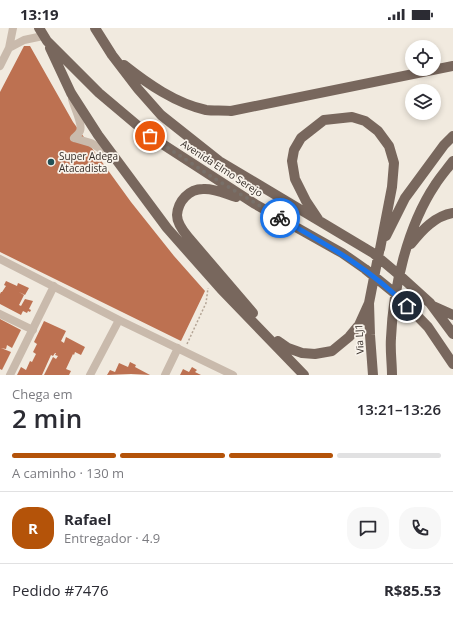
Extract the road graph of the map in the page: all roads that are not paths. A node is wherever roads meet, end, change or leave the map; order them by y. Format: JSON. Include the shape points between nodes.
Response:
{"nodes":[{"id":1,"x":13,"y":28,"type":"edge"},
{"id":2,"x":95,"y":28,"type":"edge"},
{"id":3,"x":43,"y":35,"type":"edge"},
{"id":4,"x":9,"y":48,"type":"junction"},
{"id":5,"x":112,"y":55,"type":"junction"},
{"id":6,"x":0,"y":66,"type":"edge"},
{"id":7,"x":453,"y":66,"type":"edge"},
{"id":8,"x":71,"y":92,"type":"junction"},
{"id":9,"x":453,"y":136,"type":"edge"},
{"id":10,"x":114,"y":156,"type":"junction"},
{"id":11,"x":453,"y":161,"type":"edge"},
{"id":12,"x":255,"y":204,"type":"junction"},
{"id":13,"x":453,"y":213,"type":"edge"},
{"id":14,"x":320,"y":222,"type":"junction"},
{"id":15,"x":380,"y":249,"type":"junction"},
{"id":16,"x":404,"y":252,"type":"junction"},
{"id":17,"x":0,"y":259,"type":"edge"},
{"id":18,"x":54,"y":286,"type":"junction"},
{"id":19,"x":369,"y":302,"type":"junction"},
{"id":20,"x":430,"y":304,"type":"junction"},
{"id":21,"x":0,"y":314,"type":"edge"},
{"id":22,"x":453,"y":315,"type":"edge"},
{"id":23,"x":119,"y":320,"type":"junction"},
{"id":24,"x":33,"y":330,"type":"junction"},
{"id":25,"x":453,"y":334,"type":"edge"},
{"id":26,"x":181,"y":349,"type":"junction"},
{"id":27,"x":453,"y":364,"type":"edge"},
{"id":28,"x":10,"y":375,"type":"edge"},
{"id":29,"x":90,"y":375,"type":"edge"},
{"id":30,"x":165,"y":375,"type":"edge"},
{"id":31,"x":233,"y":375,"type":"edge"},
{"id":32,"x":304,"y":375,"type":"edge"},
{"id":33,"x":373,"y":375,"type":"edge"},
{"id":34,"x":392,"y":375,"type":"edge"}],
"edges":[{"from":1,"to":4,"type":"street"},
{"from":2,"to":5,"type":"main road","name":"Avenida Elmo Serejo"},
{"from":3,"to":4,"type":"street","via":[[24,40]]},
{"from":3,"to":8,"type":"main road"},
{"from":3,"to":12,"type":"main road","name":"Avenida Elmo Serejo","via":[[99,93],[150,136]]},
{"from":4,"to":6,"type":"street"},
{"from":5,"to":7,"type":"main road","via":[[167,95],[186,104],[207,110],[231,111]]},
{"from":5,"to":14,"type":"main road","name":"Avenida Elmo Serejo","via":[[161,115],[188,138],[219,161]]},
{"from":8,"to":10,"type":"main road"},
{"from":8,"to":10,"type":"street","via":[[81,124],[80,132],[74,138],[91,143]]},
{"from":9,"to":15,"type":"main road","via":[[405,198]]},
{"from":10,"to":32,"type":"main road","via":[[168,228]]},
{"from":11,"to":16,"type":"main road","via":[[434,186],[419,214]]},
{"from":12,"to":19,"type":"main road","via":[[204,188],[194,190],[182,200],[177,216],[188,237],[273,337],[288,348],[302,353],[332,351],[349,337]]},
{"from":12,"to":27,"type":"main road","name":"Avenida Elmo Serejo","via":[[342,253],[365,269],[428,327]]},
{"from":13,"to":16,"type":"main road","via":[[432,221]]},
{"from":14,"to":15,"type":"main road","via":[[295,179],[292,161],[294,150],[301,138],[324,120],[352,117],[365,121],[378,130],[386,141],[394,163]]},
{"from":14,"to":20,"type":"main road","name":"Avenida Elmo Serejo","via":[[378,257]]},
{"from":15,"to":19,"type":"main road"},
{"from":16,"to":34,"type":"main road","via":[[394,306],[391,339]]},
{"from":17,"to":18,"type":"street"},
{"from":18,"to":23,"type":"street"},
{"from":18,"to":24,"type":"street"},
{"from":19,"to":33,"type":"main road","name":"Via LJ1"},
{"from":20,"to":22,"type":"main road"},
{"from":20,"to":25,"type":"main road","name":"Avenida Elmo Serejo"},
{"from":21,"to":24,"type":"street"},
{"from":23,"to":26,"type":"street"},
{"from":23,"to":29,"type":"street"},
{"from":24,"to":28,"type":"street"},
{"from":26,"to":30,"type":"street"},
{"from":26,"to":31,"type":"street"}]}
